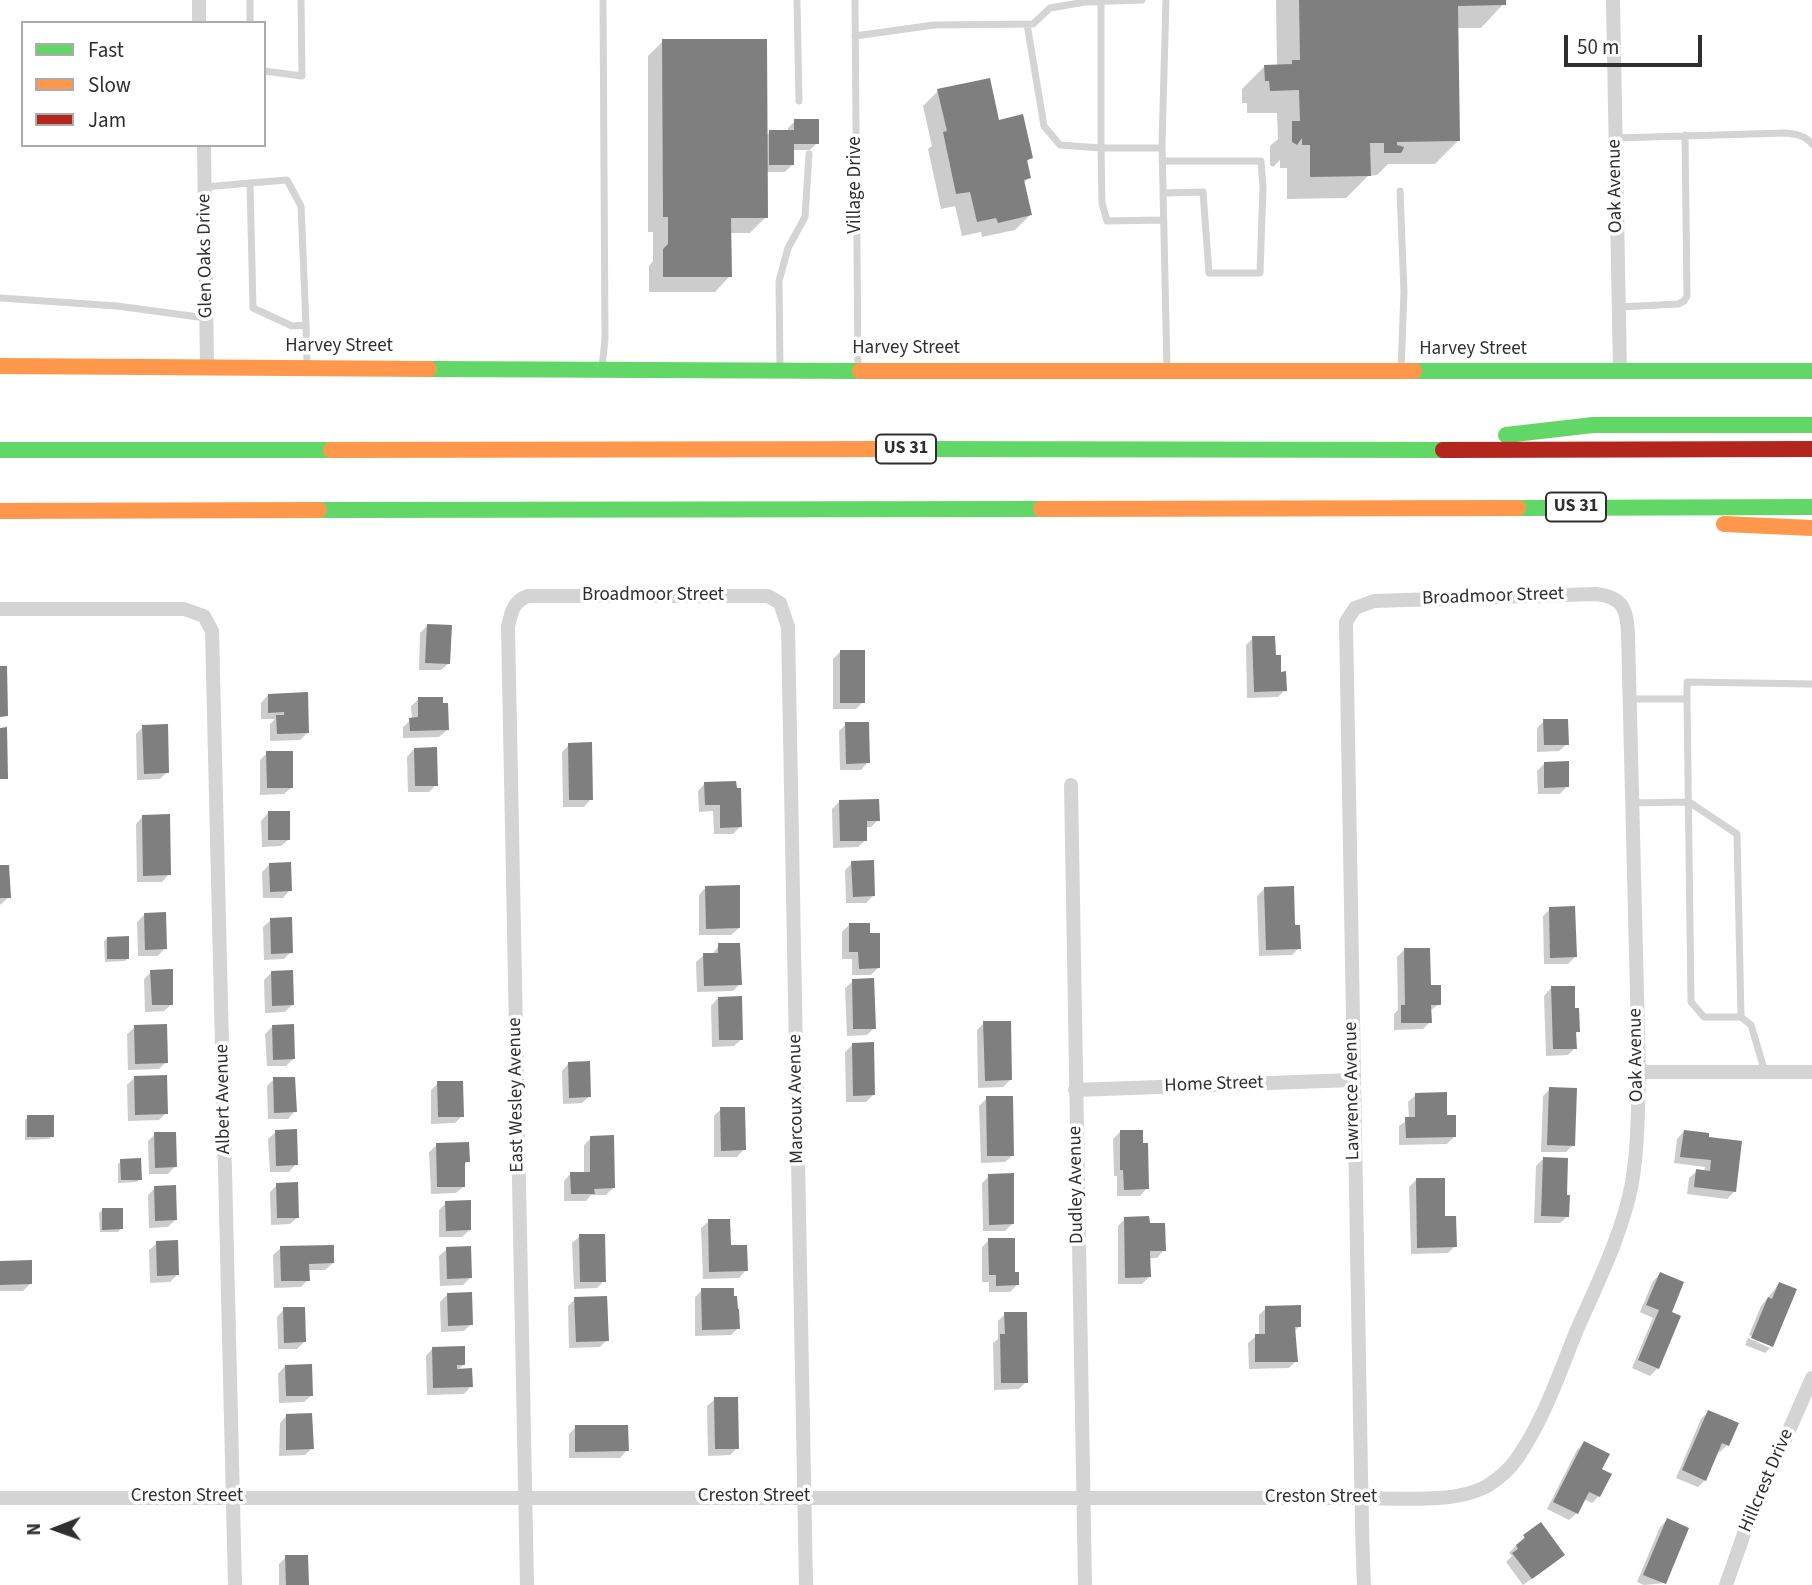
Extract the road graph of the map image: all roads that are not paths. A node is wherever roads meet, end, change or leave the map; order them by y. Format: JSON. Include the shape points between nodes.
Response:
{"nodes":[{"id":1,"x":199,"y":0,"type":"edge"},
{"id":2,"x":250,"y":0,"type":"edge"},
{"id":3,"x":301,"y":0,"type":"edge"},
{"id":4,"x":603,"y":0,"type":"edge"},
{"id":5,"x":797,"y":0,"type":"edge"},
{"id":6,"x":855,"y":0,"type":"edge"},
{"id":7,"x":1142,"y":0,"type":"edge"},
{"id":8,"x":1166,"y":0,"type":"edge"},
{"id":9,"x":1613,"y":0,"type":"edge"},
{"id":10,"x":1101,"y":2,"type":"edge"},
{"id":11,"x":200,"y":21,"type":"edge"},
{"id":12,"x":250,"y":21,"type":"edge"},
{"id":13,"x":1027,"y":24,"type":"junction"},
{"id":14,"x":855,"y":36,"type":"junction"},
{"id":15,"x":266,"y":71,"type":"edge"},
{"id":16,"x":799,"y":101,"type":"dead end"},
{"id":17,"x":1685,"y":135,"type":"junction"},
{"id":18,"x":1616,"y":138,"type":"junction"},
{"id":19,"x":1812,"y":144,"type":"edge"},
{"id":20,"x":204,"y":147,"type":"edge"},
{"id":21,"x":1101,"y":148,"type":"junction"},
{"id":22,"x":1162,"y":148,"type":"junction"},
{"id":23,"x":809,"y":154,"type":"dead end"},
{"id":24,"x":1162,"y":161,"type":"junction"},
{"id":25,"x":250,"y":183,"type":"junction"},
{"id":26,"x":205,"y":187,"type":"junction"},
{"id":27,"x":1400,"y":191,"type":"dead end"},
{"id":28,"x":1163,"y":193,"type":"junction"},
{"id":29,"x":1164,"y":220,"type":"junction"},
{"id":30,"x":0,"y":298,"type":"edge"},
{"id":31,"x":1619,"y":307,"type":"junction"},
{"id":32,"x":206,"y":318,"type":"junction"},
{"id":33,"x":306,"y":325,"type":"junction"},
{"id":34,"x":0,"y":366,"type":"edge"},
{"id":35,"x":207,"y":367,"type":"junction"},
{"id":36,"x":307,"y":368,"type":"junction"},
{"id":37,"x":601,"y":368,"type":"junction"},
{"id":38,"x":780,"y":370,"type":"junction"},
{"id":39,"x":858,"y":370,"type":"junction"},
{"id":40,"x":1401,"y":370,"type":"junction"},
{"id":41,"x":1167,"y":371,"type":"junction"},
{"id":42,"x":1812,"y":371,"type":"edge"},
{"id":43,"x":1620,"y":372,"type":"junction"},
{"id":44,"x":1812,"y":425,"type":"edge"},
{"id":45,"x":1812,"y":449,"type":"edge"},
{"id":46,"x":0,"y":450,"type":"edge"},
{"id":47,"x":1369,"y":450,"type":"junction"},
{"id":48,"x":1812,"y":507,"type":"edge"},
{"id":49,"x":1341,"y":508,"type":"junction"},
{"id":50,"x":0,"y":511,"type":"edge"},
{"id":51,"x":1594,"y":524,"type":"dead end"},
{"id":52,"x":1702,"y":524,"type":"dead end"},
{"id":53,"x":1812,"y":528,"type":"edge"},
{"id":54,"x":1361,"y":604,"type":"joint"},
{"id":55,"x":514,"y":605,"type":"joint"},
{"id":56,"x":1623,"y":605,"type":"joint"},
{"id":57,"x":0,"y":609,"type":"edge"},
{"id":58,"x":785,"y":614,"type":"joint"},
{"id":59,"x":1812,"y":684,"type":"edge"},
{"id":60,"x":1629,"y":699,"type":"junction"},
{"id":61,"x":1687,"y":699,"type":"junction"},
{"id":62,"x":1071,"y":785,"type":"dead end"},
{"id":63,"x":1689,"y":802,"type":"junction"},
{"id":64,"x":1631,"y":803,"type":"junction"},
{"id":65,"x":1741,"y":1017,"type":"junction"},
{"id":66,"x":1639,"y":1072,"type":"junction"},
{"id":67,"x":1765,"y":1072,"type":"junction"},
{"id":68,"x":1812,"y":1072,"type":"edge"},
{"id":69,"x":1353,"y":1080,"type":"junction"},
{"id":70,"x":1075,"y":1090,"type":"junction"},
{"id":71,"x":1812,"y":1378,"type":"edge"},
{"id":72,"x":1503,"y":1475,"type":"joint"},
{"id":73,"x":804,"y":1496,"type":"junction"},
{"id":74,"x":232,"y":1497,"type":"junction"},
{"id":75,"x":0,"y":1498,"type":"edge"},
{"id":76,"x":525,"y":1498,"type":"junction"},
{"id":77,"x":1083,"y":1498,"type":"junction"},
{"id":78,"x":1362,"y":1498,"type":"junction"},
{"id":79,"x":235,"y":1585,"type":"edge"},
{"id":80,"x":527,"y":1585,"type":"edge"},
{"id":81,"x":806,"y":1585,"type":"edge"},
{"id":82,"x":1085,"y":1585,"type":"edge"},
{"id":83,"x":1364,"y":1585,"type":"edge"},
{"id":84,"x":1726,"y":1585,"type":"edge"}],
"edges":[{"from":1,"to":11,"type":"street"},
{"from":2,"to":12,"type":"lane"},
{"from":3,"to":15,"type":"lane","via":[[302,75]]},
{"from":4,"to":37,"type":"lane","via":[[605,339]]},
{"from":5,"to":16,"type":"lane"},
{"from":6,"to":14,"type":"lane","name":"Village Drive"},
{"from":7,"to":10,"type":"lane"},
{"from":8,"to":22,"type":"lane"},
{"from":9,"to":18,"type":"street","name":"Oak Avenue"},
{"from":10,"to":13,"type":"lane","via":[[1050,8]]},
{"from":10,"to":21,"type":"lane"},
{"from":13,"to":14,"type":"lane","via":[[934,24]]},
{"from":13,"to":21,"type":"lane","via":[[1044,126],[1060,145]]},
{"from":14,"to":39,"type":"lane","name":"Village Drive"},
{"from":17,"to":18,"type":"lane"},
{"from":17,"to":19,"type":"lane","via":[[1785,133],[1798,134]]},
{"from":17,"to":31,"type":"lane","via":[[1687,296],[1678,304]]},
{"from":18,"to":31,"type":"street","name":"Oak Avenue"},
{"from":20,"to":26,"type":"street","name":"Glen Oaks Drive"},
{"from":21,"to":22,"type":"lane"},
{"from":21,"to":29,"type":"lane","via":[[1102,203],[1107,221]]},
{"from":22,"to":24,"type":"lane"},
{"from":23,"to":38,"type":"lane","via":[[805,217],[788,248],[779,281]]},
{"from":24,"to":28,"type":"lane"},
{"from":24,"to":28,"type":"lane","via":[[1261,161],[1260,273],[1209,273],[1203,192]]},
{"from":25,"to":26,"type":"lane"},
{"from":25,"to":33,"type":"lane","via":[[253,308],[292,326]]},
{"from":25,"to":33,"type":"lane","via":[[287,180],[300,206]]},
{"from":26,"to":32,"type":"street","name":"Glen Oaks Drive"},
{"from":27,"to":40,"type":"lane"},
{"from":28,"to":29,"type":"lane"},
{"from":29,"to":41,"type":"lane"},
{"from":30,"to":32,"type":"lane"},
{"from":31,"to":43,"type":"street","name":"Oak Avenue"},
{"from":32,"to":35,"type":"street","name":"Glen Oaks Drive"},
{"from":33,"to":36,"type":"lane"},
{"from":34,"to":35,"type":"main road","name":"Harvey Street"},
{"from":35,"to":36,"type":"main road","name":"Harvey Street"},
{"from":36,"to":37,"type":"main road","name":"Harvey Street"},
{"from":37,"to":38,"type":"main road","name":"Harvey Street"},
{"from":38,"to":39,"type":"main road","name":"Harvey Street"},
{"from":39,"to":41,"type":"main road","name":"Harvey Street"},
{"from":40,"to":41,"type":"main road","name":"Harvey Street"},
{"from":40,"to":43,"type":"main road","name":"Harvey Street"},
{"from":42,"to":43,"type":"main road","name":"Harvey Street"},
{"from":44,"to":47,"type":"main road","via":[[1593,425]]},
{"from":45,"to":47,"type":"main road","number":"US 31"},
{"from":46,"to":47,"type":"main road","number":"US 31"},
{"from":48,"to":49,"type":"main road","number":"US 31"},
{"from":49,"to":50,"type":"main road","number":"US 31"},
{"from":49,"to":51,"type":"main road","via":[[1513,524]]},
{"from":52,"to":53,"type":"main road"},
{"from":54,"to":56,"type":"street","name":"Broadmoor Street","via":[[1596,594],[1611,596]]},
{"from":54,"to":69,"type":"street","name":"Lawrence Avenue","via":[[1352,610],[1345,627]]},
{"from":55,"to":58,"type":"street","name":"Broadmoor Street","via":[[528,596],[768,596],[780,603]]},
{"from":55,"to":76,"type":"street","name":"East Wesley Avenue","via":[[508,627]]},
{"from":56,"to":60,"type":"street","name":"Oak Avenue"},
{"from":57,"to":74,"type":"street","name":"Albert Avenue","via":[[184,609],[209,622],[214,644]]},
{"from":58,"to":73,"type":"street","name":"Marcoux Avenue"},
{"from":59,"to":61,"type":"lane","via":[[1687,682]]},
{"from":60,"to":61,"type":"lane"},
{"from":60,"to":64,"type":"street","name":"Oak Avenue"},
{"from":61,"to":63,"type":"lane"},
{"from":62,"to":70,"type":"street","name":"Dudley Avenue"},
{"from":63,"to":64,"type":"lane"},
{"from":63,"to":65,"type":"lane","via":[[1737,834]]},
{"from":63,"to":65,"type":"lane","via":[[1691,1002],[1704,1017]]},
{"from":64,"to":66,"type":"street","name":"Oak Avenue"},
{"from":65,"to":67,"type":"lane","via":[[1751,1025]]},
{"from":66,"to":67,"type":"street"},
{"from":66,"to":72,"type":"street","name":"Oak Avenue","via":[[1632,1183],[1619,1230],[1543,1411]]},
{"from":67,"to":68,"type":"street"},
{"from":69,"to":70,"type":"street","name":"Home Street"},
{"from":69,"to":78,"type":"street","name":"Lawrence Avenue"},
{"from":70,"to":77,"type":"street","name":"Dudley Avenue"},
{"from":71,"to":84,"type":"street","name":"Hillcrest Drive"},
{"from":72,"to":78,"type":"street","name":"Creston Street","via":[[1466,1494]]},
{"from":73,"to":76,"type":"street","name":"Creston Street"},
{"from":73,"to":77,"type":"street","name":"Creston Street"},
{"from":73,"to":81,"type":"street","name":"Marcoux Avenue"},
{"from":74,"to":75,"type":"street","name":"Creston Street"},
{"from":74,"to":76,"type":"street","name":"Creston Street"},
{"from":74,"to":79,"type":"street","name":"Albert Avenue"},
{"from":76,"to":80,"type":"street","name":"East Wesley Avenue"},
{"from":77,"to":78,"type":"street","name":"Creston Street"},
{"from":77,"to":82,"type":"street","name":"Dudley Avenue"},
{"from":78,"to":83,"type":"street","name":"Lawrence Avenue"}]}
